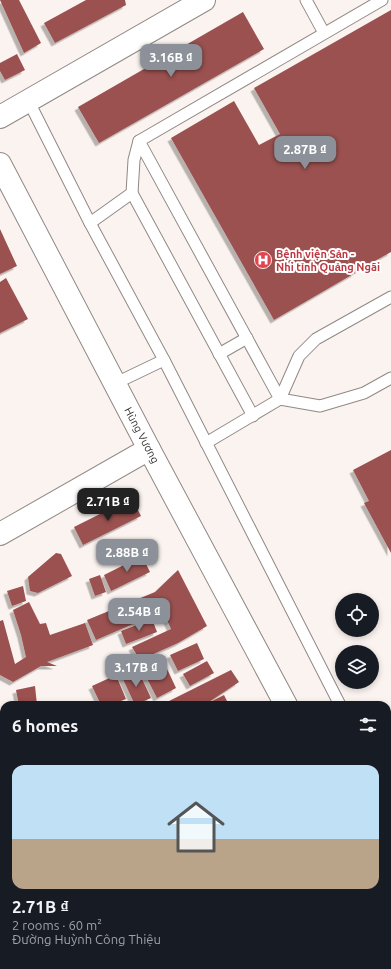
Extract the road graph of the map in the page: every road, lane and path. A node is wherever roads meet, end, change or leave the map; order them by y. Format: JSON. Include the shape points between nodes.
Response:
{"nodes":[{"id":1,"x":204,"y":0,"type":"edge"},
{"id":2,"x":306,"y":0,"type":"edge"},
{"id":3,"x":382,"y":0,"type":"edge"},
{"id":4,"x":324,"y":33,"type":"junction"},
{"id":5,"x":29,"y":102,"type":"junction"},
{"id":6,"x":0,"y":117,"type":"edge"},
{"id":7,"x":140,"y":141,"type":"junction"},
{"id":8,"x":3,"y":177,"type":"edge"},
{"id":9,"x":132,"y":193,"type":"junction"},
{"id":10,"x":90,"y":223,"type":"junction"},
{"id":11,"x":391,"y":298,"type":"edge"},
{"id":12,"x":247,"y":338,"type":"junction"},
{"id":13,"x":219,"y":354,"type":"junction"},
{"id":14,"x":164,"y":360,"type":"junction"},
{"id":15,"x":391,"y":378,"type":"edge"},
{"id":16,"x":116,"y":383,"type":"junction"},
{"id":17,"x":280,"y":398,"type":"junction"},
{"id":18,"x":253,"y":416,"type":"junction"},
{"id":19,"x":206,"y":443,"type":"junction"},
{"id":20,"x":149,"y":449,"type":"junction"},
{"id":21,"x":0,"y":534,"type":"edge"},
{"id":22,"x":284,"y":701,"type":"edge"},
{"id":23,"x":338,"y":701,"type":"edge"}],
"edges":[{"from":1,"to":5,"type":"main road"},
{"from":2,"to":4,"type":"lane"},
{"from":3,"to":4,"type":"lane"},
{"from":4,"to":7,"type":"lane"},
{"from":5,"to":6,"type":"main road"},
{"from":5,"to":10,"type":"lane"},
{"from":7,"to":9,"type":"lane","via":[[134,160]]},
{"from":7,"to":12,"type":"lane"},
{"from":8,"to":16,"type":"main road","name":"Hùng Vương"},
{"from":9,"to":10,"type":"lane"},
{"from":9,"to":13,"type":"lane"},
{"from":10,"to":14,"type":"lane"},
{"from":11,"to":17,"type":"lane","via":[[316,339],[299,356]]},
{"from":12,"to":13,"type":"lane"},
{"from":12,"to":17,"type":"lane"},
{"from":13,"to":18,"type":"lane"},
{"from":14,"to":16,"type":"lane"},
{"from":14,"to":19,"type":"lane"},
{"from":15,"to":17,"type":"lane","via":[[364,393],[320,406]]},
{"from":16,"to":20,"type":"main road","name":"Hùng Vương"},
{"from":17,"to":18,"type":"lane"},
{"from":18,"to":19,"type":"lane"},
{"from":19,"to":23,"type":"lane"},
{"from":20,"to":21,"type":"main road"},
{"from":20,"to":22,"type":"main road","name":"Hùng Vương"}]}
